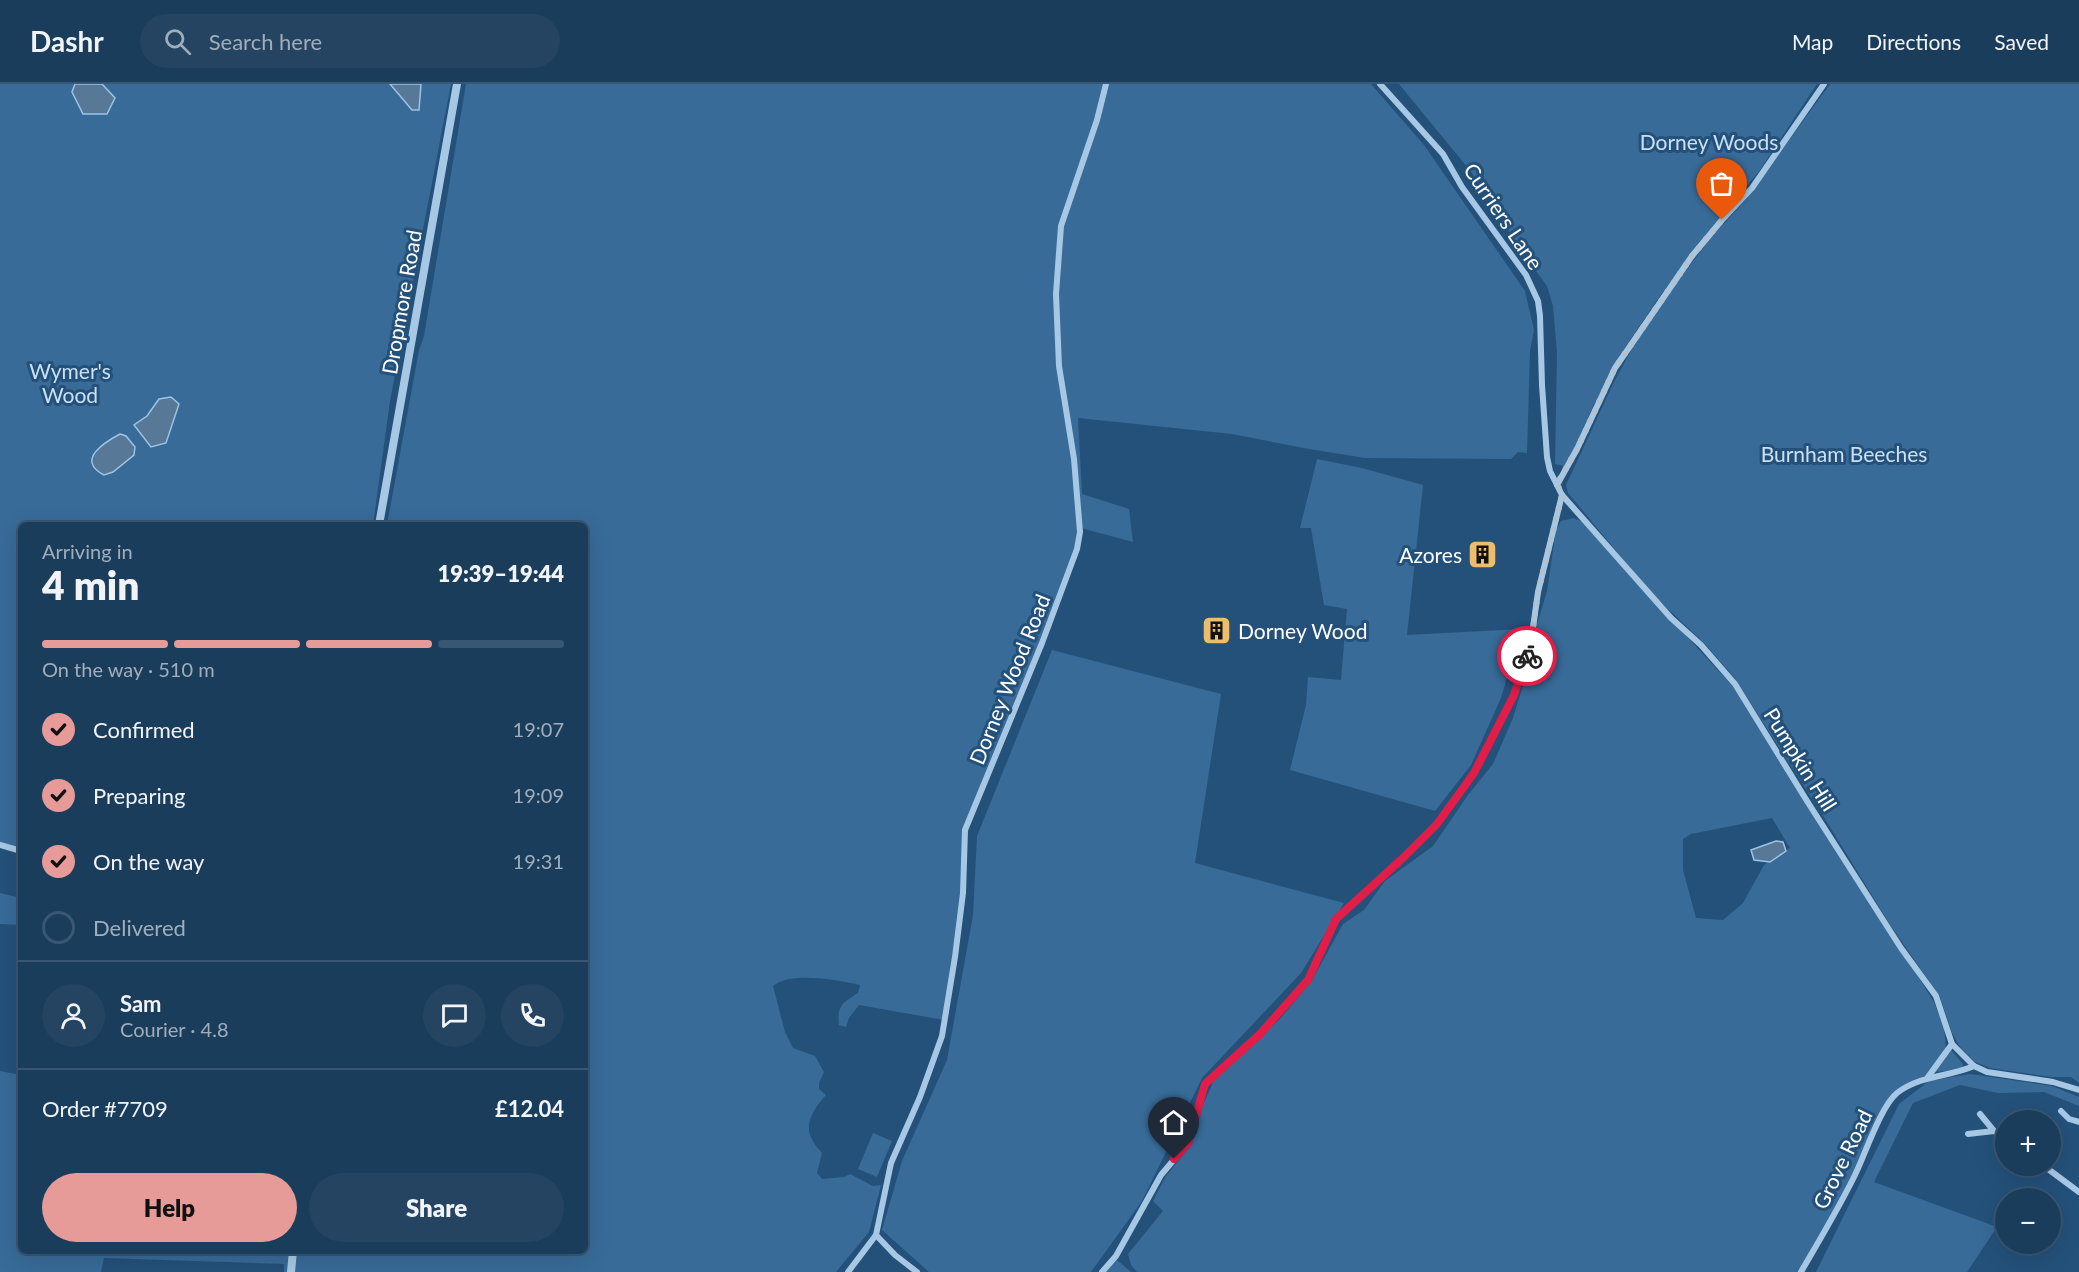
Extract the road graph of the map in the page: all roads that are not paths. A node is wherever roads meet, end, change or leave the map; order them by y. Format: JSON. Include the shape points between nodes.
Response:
{"nodes":[{"id":1,"x":457,"y":84,"type":"edge"},
{"id":2,"x":1106,"y":84,"type":"edge"},
{"id":3,"x":1380,"y":84,"type":"edge"},
{"id":4,"x":1824,"y":84,"type":"edge"},
{"id":5,"x":1557,"y":484,"type":"junction"},
{"id":6,"x":1562,"y":495,"type":"junction"},
{"id":7,"x":380,"y":522,"type":"edge"},
{"id":8,"x":0,"y":845,"type":"edge"},
{"id":9,"x":18,"y":849,"type":"edge"},
{"id":10,"x":1952,"y":1044,"type":"junction"},
{"id":11,"x":1974,"y":1066,"type":"junction"},
{"id":12,"x":1928,"y":1077,"type":"junction"},
{"id":13,"x":2079,"y":1089,"type":"edge"},
{"id":14,"x":2061,"y":1111,"type":"dead end"},
{"id":15,"x":1980,"y":1114,"type":"dead end"},
{"id":16,"x":2079,"y":1122,"type":"edge"},
{"id":17,"x":1994,"y":1131,"type":"joint"},
{"id":18,"x":1968,"y":1134,"type":"dead end"},
{"id":19,"x":2057,"y":1176,"type":"edge"},
{"id":20,"x":2079,"y":1192,"type":"edge"},
{"id":21,"x":876,"y":1235,"type":"junction"},
{"id":22,"x":293,"y":1254,"type":"edge"},
{"id":23,"x":291,"y":1272,"type":"edge"},
{"id":24,"x":848,"y":1272,"type":"edge"},
{"id":25,"x":917,"y":1272,"type":"edge"},
{"id":26,"x":1102,"y":1272,"type":"edge"},
{"id":27,"x":1801,"y":1272,"type":"edge"}],
"edges":[{"from":1,"to":7,"type":"street","name":"Dropmore Road"},
{"from":2,"to":21,"type":"street","name":"Dorney Wood Road","via":[[1061,226],[1056,294],[1059,366],[1074,459],[1080,532],[1077,549],[965,830],[963,893],[942,1036],[891,1163]]},
{"from":3,"to":5,"type":"street","name":"Curriers Lane","via":[[1443,154],[1526,275],[1538,301],[1547,458]]},
{"from":4,"to":5,"type":"street","via":[[1752,188],[1692,256],[1615,368]]},
{"from":5,"to":6,"type":"street","name":"Curriers Lane"},
{"from":6,"to":10,"type":"street","name":"Pumpkin Hill","via":[[1663,610],[1736,684],[1894,938],[1936,996]]},
{"from":6,"to":26,"type":"street","via":[[1528,652],[1514,695],[1474,773],[1437,824],[1336,919],[1308,980],[1260,1034],[1205,1084],[1188,1143],[1161,1175],[1116,1256]]},
{"from":8,"to":9,"type":"street"},
{"from":10,"to":11,"type":"street","name":"Pumpkin Hill"},
{"from":10,"to":12,"type":"street","name":"Grove Road"},
{"from":11,"to":12,"type":"street","name":"Grove Road"},
{"from":11,"to":13,"type":"street","via":[[1987,1072]]},
{"from":12,"to":27,"type":"street","name":"Grove Road","via":[[1896,1094],[1885,1110],[1853,1179]]},
{"from":14,"to":16,"type":"street"},
{"from":15,"to":17,"type":"street"},
{"from":17,"to":18,"type":"street"},
{"from":19,"to":20,"type":"street"},
{"from":21,"to":24,"type":"street","name":"Dorney Wood Road"},
{"from":21,"to":25,"type":"street"},
{"from":22,"to":23,"type":"street"}]}
